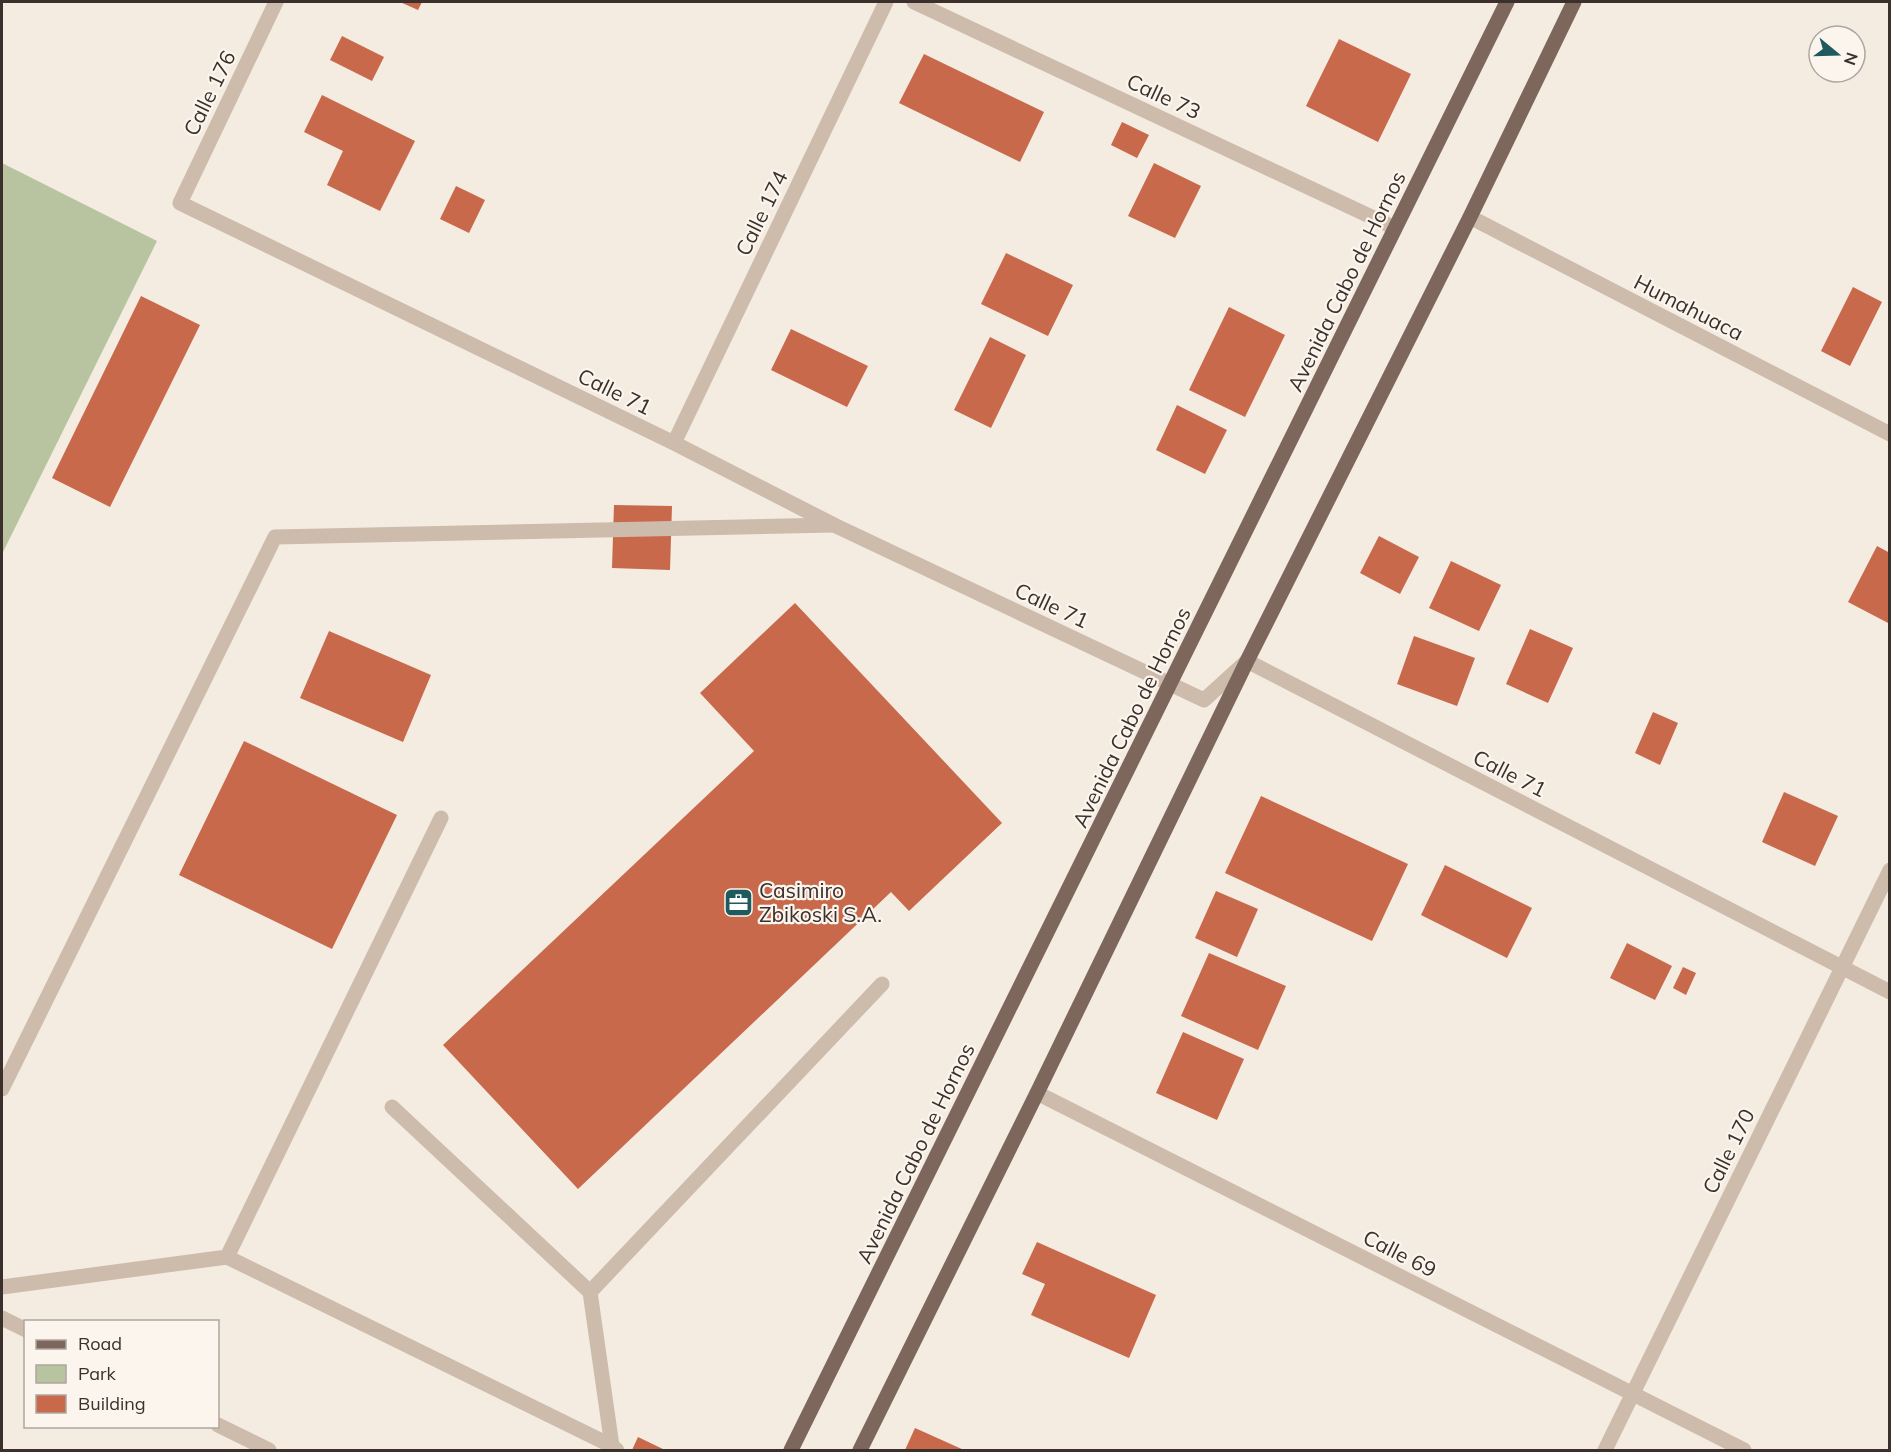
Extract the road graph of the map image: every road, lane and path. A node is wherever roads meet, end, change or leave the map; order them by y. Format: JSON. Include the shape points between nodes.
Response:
{"nodes":[{"id":1,"x":276,"y":2,"type":"edge"},
{"id":2,"x":886,"y":2,"type":"edge"},
{"id":3,"x":914,"y":2,"type":"edge"},
{"id":4,"x":1507,"y":2,"type":"edge"},
{"id":5,"x":1574,"y":2,"type":"edge"},
{"id":6,"x":180,"y":203,"type":"joint"},
{"id":7,"x":1470,"y":217,"type":"junction"},
{"id":8,"x":1395,"y":228,"type":"junction"},
{"id":9,"x":1890,"y":434,"type":"edge"},
{"id":10,"x":674,"y":443,"type":"junction"},
{"id":11,"x":834,"y":525,"type":"junction"},
{"id":12,"x":1247,"y":661,"type":"junction"},
{"id":13,"x":1171,"y":684,"type":"junction"},
{"id":14,"x":441,"y":818,"type":"dead end"},
{"id":15,"x":1890,"y":870,"type":"edge"},
{"id":16,"x":1841,"y":968,"type":"junction"},
{"id":17,"x":882,"y":984,"type":"dead end"},
{"id":18,"x":1890,"y":992,"type":"edge"},
{"id":19,"x":2,"y":1089,"type":"edge"},
{"id":20,"x":1037,"y":1093,"type":"junction"},
{"id":21,"x":392,"y":1107,"type":"dead end"},
{"id":22,"x":227,"y":1257,"type":"junction"},
{"id":23,"x":2,"y":1287,"type":"edge"},
{"id":24,"x":590,"y":1292,"type":"junction"},
{"id":25,"x":2,"y":1318,"type":"edge"},
{"id":26,"x":24,"y":1328,"type":"edge"},
{"id":27,"x":1632,"y":1394,"type":"junction"},
{"id":28,"x":219,"y":1425,"type":"edge"},
{"id":29,"x":613,"y":1449,"type":"edge"},
{"id":30,"x":269,"y":1450,"type":"edge"},
{"id":31,"x":791,"y":1450,"type":"edge"},
{"id":32,"x":860,"y":1450,"type":"edge"},
{"id":33,"x":1605,"y":1450,"type":"edge"},
{"id":34,"x":1744,"y":1450,"type":"edge"}],
"edges":[{"from":1,"to":6,"type":"street","name":"Calle 176"},
{"from":2,"to":10,"type":"street","name":"Calle 174"},
{"from":3,"to":8,"type":"street","name":"Calle 73"},
{"from":4,"to":8,"type":"main road","name":"Avenida Cabo de Hornos"},
{"from":5,"to":7,"type":"main road"},
{"from":6,"to":10,"type":"street","name":"Calle 71"},
{"from":7,"to":9,"type":"street","name":"Humahuaca"},
{"from":7,"to":12,"type":"main road"},
{"from":8,"to":13,"type":"main road","name":"Avenida Cabo de Hornos"},
{"from":10,"to":11,"type":"street","name":"Calle 71"},
{"from":11,"to":13,"type":"street","name":"Calle 71"},
{"from":11,"to":19,"type":"street","via":[[275,537]]},
{"from":12,"to":13,"type":"street","name":"Calle 71","via":[[1204,700]]},
{"from":12,"to":16,"type":"street","name":"Calle 71"},
{"from":12,"to":20,"type":"main road"},
{"from":13,"to":31,"type":"main road","name":"Avenida Cabo de Hornos"},
{"from":14,"to":22,"type":"street"},
{"from":15,"to":16,"type":"street","name":"Calle 170"},
{"from":16,"to":18,"type":"street","name":"Calle 71"},
{"from":16,"to":27,"type":"street","name":"Calle 170"},
{"from":17,"to":24,"type":"street"},
{"from":20,"to":27,"type":"street","name":"Calle 69"},
{"from":20,"to":32,"type":"main road"},
{"from":21,"to":24,"type":"street"},
{"from":22,"to":23,"type":"street"},
{"from":22,"to":29,"type":"street"},
{"from":24,"to":29,"type":"street"},
{"from":25,"to":26,"type":"street"},
{"from":27,"to":33,"type":"street","name":"Calle 170"},
{"from":27,"to":34,"type":"street","name":"Calle 69"},
{"from":28,"to":30,"type":"street"}]}
